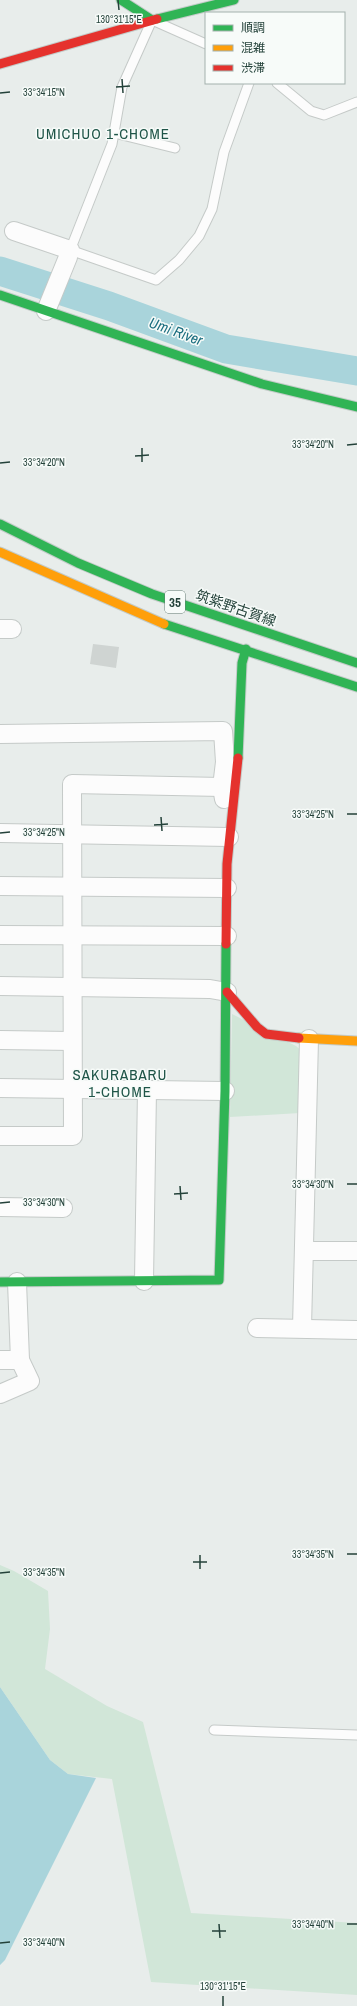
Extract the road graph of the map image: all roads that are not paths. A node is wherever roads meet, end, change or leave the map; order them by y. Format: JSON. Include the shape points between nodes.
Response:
{"nodes":[{"id":1,"x":121,"y":0,"type":"edge"},
{"id":2,"x":234,"y":0,"type":"edge"},
{"id":3,"x":152,"y":20,"type":"junction"},
{"id":4,"x":205,"y":44,"type":"edge"},
{"id":5,"x":0,"y":64,"type":"edge"},
{"id":6,"x":249,"y":84,"type":"edge"},
{"id":7,"x":278,"y":84,"type":"edge"},
{"id":8,"x":357,"y":102,"type":"edge"},
{"id":9,"x":114,"y":133,"type":"junction"},
{"id":10,"x":175,"y":148,"type":"dead end"},
{"id":11,"x":14,"y":231,"type":"dead end"},
{"id":12,"x":69,"y":253,"type":"junction"},
{"id":13,"x":0,"y":295,"type":"edge"},
{"id":14,"x":48,"y":306,"type":"junction"},
{"id":15,"x":357,"y":408,"type":"edge"},
{"id":16,"x":0,"y":524,"type":"edge"},
{"id":17,"x":0,"y":552,"type":"edge"},
{"id":18,"x":246,"y":649,"type":"junction"},
{"id":19,"x":357,"y":663,"type":"edge"},
{"id":20,"x":357,"y":687,"type":"edge"},
{"id":21,"x":0,"y":734,"type":"edge"},
{"id":22,"x":222,"y":787,"type":"junction"},
{"id":23,"x":232,"y":816,"type":"junction"},
{"id":24,"x":0,"y":834,"type":"edge"},
{"id":25,"x":72,"y":835,"type":"junction"},
{"id":26,"x":229,"y":837,"type":"junction"},
{"id":27,"x":0,"y":886,"type":"edge"},
{"id":28,"x":72,"y":886,"type":"junction"},
{"id":29,"x":227,"y":888,"type":"junction"},
{"id":30,"x":0,"y":934,"type":"edge"},
{"id":31,"x":72,"y":935,"type":"junction"},
{"id":32,"x":227,"y":936,"type":"junction"},
{"id":33,"x":0,"y":986,"type":"edge"},
{"id":34,"x":72,"y":987,"type":"junction"},
{"id":35,"x":227,"y":992,"type":"junction"},
{"id":36,"x":309,"y":1039,"type":"junction"},
{"id":37,"x":0,"y":1040,"type":"edge"},
{"id":38,"x":72,"y":1041,"type":"junction"},
{"id":39,"x":357,"y":1041,"type":"edge"},
{"id":40,"x":0,"y":1088,"type":"edge"},
{"id":41,"x":72,"y":1089,"type":"junction"},
{"id":42,"x":147,"y":1090,"type":"junction"},
{"id":43,"x":225,"y":1091,"type":"junction"},
{"id":44,"x":0,"y":1136,"type":"edge"},
{"id":45,"x":0,"y":1207,"type":"edge"},
{"id":46,"x":64,"y":1208,"type":"dead end"},
{"id":47,"x":305,"y":1251,"type":"junction"},
{"id":48,"x":357,"y":1251,"type":"edge"},
{"id":49,"x":144,"y":1281,"type":"junction"},
{"id":50,"x":8,"y":1282,"type":"edge"},
{"id":51,"x":257,"y":1328,"type":"dead end"},
{"id":52,"x":302,"y":1328,"type":"junction"},
{"id":53,"x":357,"y":1330,"type":"edge"},
{"id":54,"x":0,"y":1360,"type":"edge"},
{"id":55,"x":20,"y":1360,"type":"junction"},
{"id":56,"x":0,"y":1394,"type":"edge"},
{"id":57,"x":214,"y":1730,"type":"dead end"},
{"id":58,"x":357,"y":1735,"type":"edge"}],
"edges":[{"from":1,"to":3,"type":"street"},
{"from":2,"to":3,"type":"street"},
{"from":3,"to":4,"type":"lane"},
{"from":3,"to":5,"type":"street"},
{"from":3,"to":9,"type":"lane","via":[[122,87]]},
{"from":6,"to":12,"type":"lane","via":[[224,152],[212,209],[199,236],[179,260],[156,280]]},
{"from":7,"to":8,"type":"lane","via":[[311,111],[324,115]]},
{"from":9,"to":10,"type":"lane"},
{"from":9,"to":12,"type":"lane"},
{"from":11,"to":12,"type":"street"},
{"from":12,"to":14,"type":"street"},
{"from":13,"to":14,"type":"street"},
{"from":14,"to":15,"type":"street","via":[[262,384]]},
{"from":16,"to":19,"type":"street","name":"筑紫野古賀線","number":"35","via":[[78,563],[152,594]]},
{"from":17,"to":18,"type":"street","number":"35","via":[[150,619]]},
{"from":18,"to":20,"type":"street","number":"35"},
{"from":18,"to":23,"type":"street","via":[[242,662],[238,768]]},
{"from":21,"to":22,"type":"street","via":[[223,731],[225,762]]},
{"from":22,"to":23,"type":"street","via":[[225,814]]},
{"from":22,"to":25,"type":"street","via":[[72,784]]},
{"from":23,"to":26,"type":"street"},
{"from":24,"to":25,"type":"street"},
{"from":25,"to":26,"type":"street"},
{"from":25,"to":28,"type":"street"},
{"from":26,"to":29,"type":"street"},
{"from":27,"to":28,"type":"street"},
{"from":28,"to":29,"type":"street"},
{"from":28,"to":31,"type":"street"},
{"from":29,"to":32,"type":"street"},
{"from":30,"to":31,"type":"street"},
{"from":31,"to":32,"type":"street"},
{"from":31,"to":34,"type":"street"},
{"from":32,"to":35,"type":"street"},
{"from":33,"to":34,"type":"street"},
{"from":34,"to":35,"type":"street","via":[[210,989]]},
{"from":34,"to":38,"type":"street"},
{"from":35,"to":36,"type":"street","via":[[266,1034]]},
{"from":35,"to":43,"type":"street"},
{"from":36,"to":39,"type":"street"},
{"from":36,"to":47,"type":"street"},
{"from":37,"to":38,"type":"street"},
{"from":38,"to":41,"type":"street"},
{"from":40,"to":41,"type":"street"},
{"from":41,"to":42,"type":"street"},
{"from":41,"to":44,"type":"street","via":[[73,1136]]},
{"from":42,"to":43,"type":"street"},
{"from":42,"to":49,"type":"street"},
{"from":43,"to":49,"type":"street","via":[[219,1280]]},
{"from":45,"to":46,"type":"street"},
{"from":47,"to":48,"type":"street"},
{"from":47,"to":52,"type":"street"},
{"from":49,"to":50,"type":"street"},
{"from":50,"to":55,"type":"street"},
{"from":51,"to":52,"type":"street"},
{"from":52,"to":53,"type":"street"},
{"from":54,"to":55,"type":"street"},
{"from":55,"to":56,"type":"street","via":[[30,1381]]},
{"from":57,"to":58,"type":"lane"}]}
